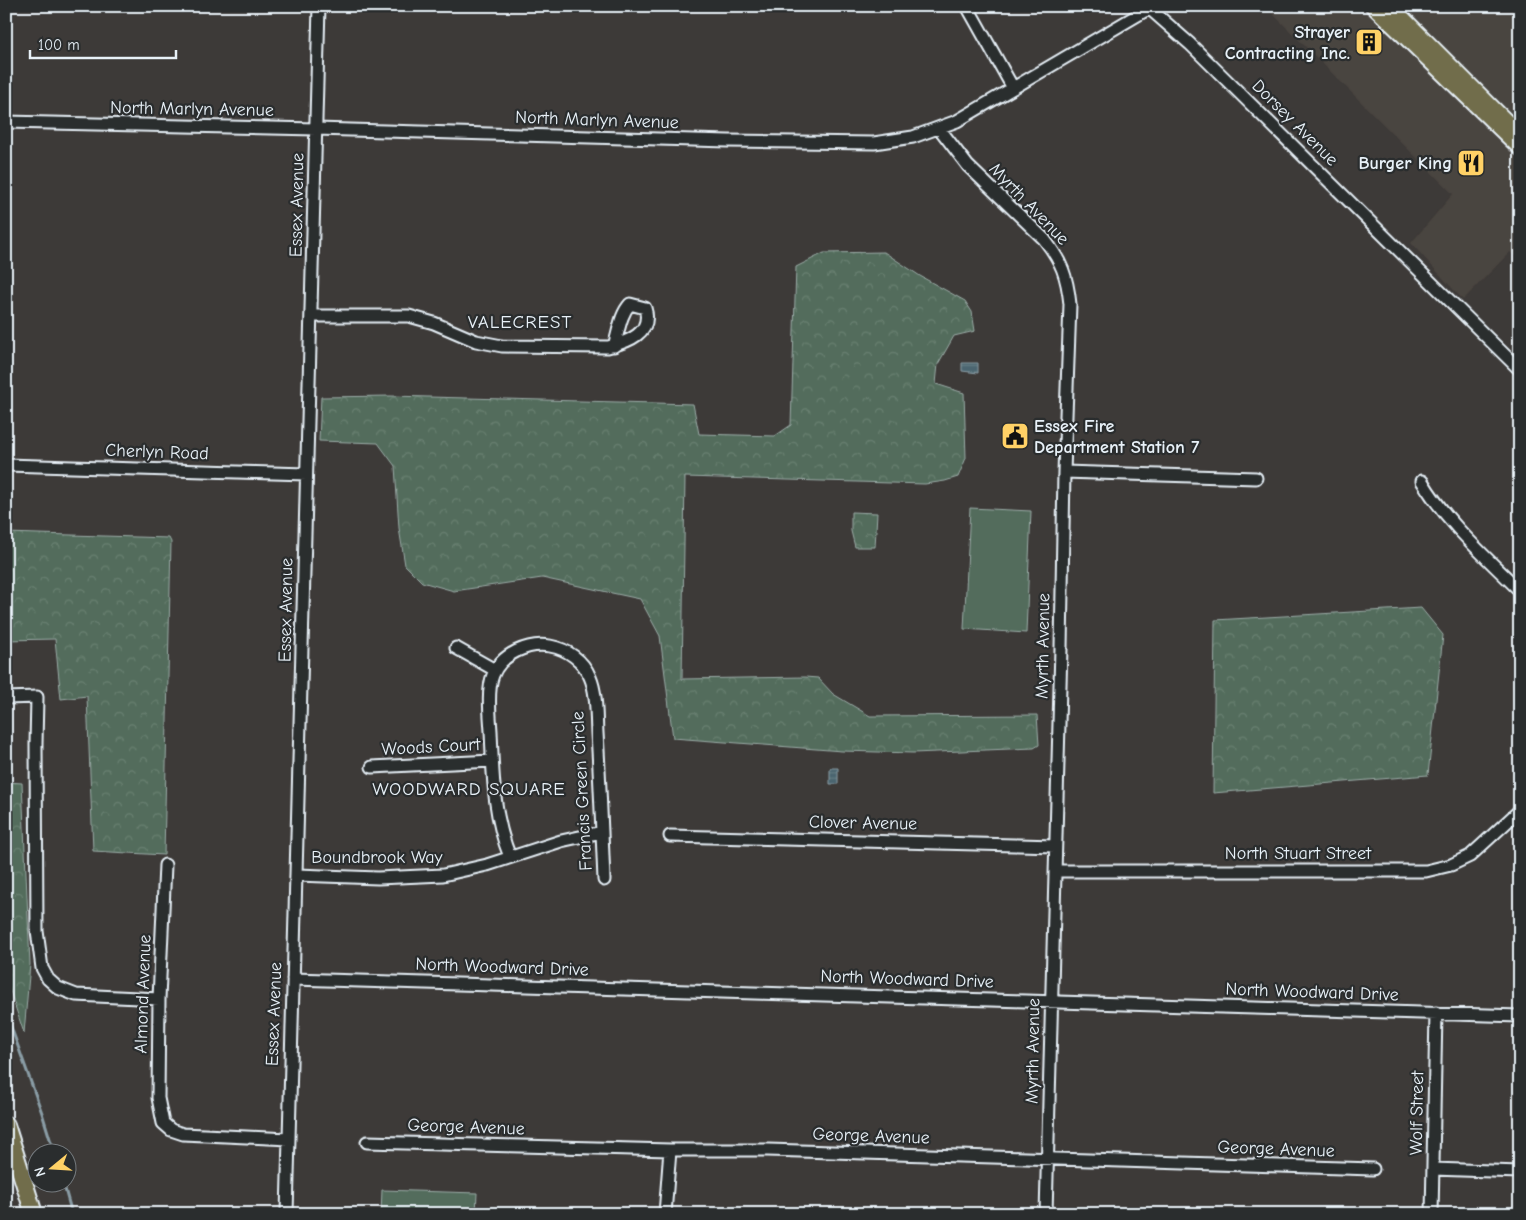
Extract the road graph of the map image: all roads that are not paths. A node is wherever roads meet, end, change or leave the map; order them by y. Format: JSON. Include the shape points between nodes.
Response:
{"nodes":[{"id":1,"x":319,"y":6,"type":"edge"},
{"id":2,"x":967,"y":6,"type":"edge"},
{"id":3,"x":1373,"y":6,"type":"edge"},
{"id":4,"x":1391,"y":6,"type":"edge"},
{"id":5,"x":1151,"y":7,"type":"edge"},
{"id":6,"x":1013,"y":88,"type":"junction"},
{"id":7,"x":6,"y":122,"type":"edge"},
{"id":8,"x":939,"y":128,"type":"junction"},
{"id":9,"x":316,"y":129,"type":"junction"},
{"id":10,"x":1520,"y":135,"type":"edge"},
{"id":11,"x":1520,"y":148,"type":"edge"},
{"id":12,"x":312,"y":316,"type":"junction"},
{"id":13,"x":614,"y":346,"type":"dead end"},
{"id":14,"x":1520,"y":370,"type":"edge"},
{"id":15,"x":6,"y":464,"type":"edge"},
{"id":16,"x":1064,"y":472,"type":"junction"},
{"id":17,"x":306,"y":474,"type":"junction"},
{"id":18,"x":1256,"y":478,"type":"dead end"},
{"id":19,"x":1422,"y":481,"type":"dead end"},
{"id":20,"x":1520,"y":591,"type":"edge"},
{"id":21,"x":456,"y":648,"type":"dead end"},
{"id":22,"x":495,"y":670,"type":"junction"},
{"id":23,"x":6,"y":698,"type":"edge"},
{"id":24,"x":492,"y":761,"type":"junction"},
{"id":25,"x":372,"y":768,"type":"dead end"},
{"id":26,"x":1520,"y":810,"type":"edge"},
{"id":27,"x":602,"y":832,"type":"junction"},
{"id":28,"x":670,"y":836,"type":"dead end"},
{"id":29,"x":1055,"y":846,"type":"junction"},
{"id":30,"x":510,"y":857,"type":"junction"},
{"id":31,"x":165,"y":865,"type":"dead end"},
{"id":32,"x":1055,"y":871,"type":"junction"},
{"id":33,"x":297,"y":874,"type":"junction"},
{"id":34,"x":604,"y":880,"type":"dead end"},
{"id":35,"x":292,"y":979,"type":"junction"},
{"id":36,"x":159,"y":999,"type":"junction"},
{"id":37,"x":1052,"y":1001,"type":"junction"},
{"id":38,"x":1436,"y":1013,"type":"junction"},
{"id":39,"x":1520,"y":1016,"type":"edge"},
{"id":40,"x":6,"y":1126,"type":"edge"},
{"id":41,"x":289,"y":1139,"type":"junction"},
{"id":42,"x":367,"y":1142,"type":"dead end"},
{"id":43,"x":670,"y":1150,"type":"junction"},
{"id":44,"x":1048,"y":1159,"type":"junction"},
{"id":45,"x":1373,"y":1169,"type":"dead end"},
{"id":46,"x":1433,"y":1169,"type":"junction"},
{"id":47,"x":1520,"y":1172,"type":"edge"},
{"id":48,"x":34,"y":1214,"type":"edge"},
{"id":49,"x":287,"y":1214,"type":"edge"},
{"id":50,"x":665,"y":1214,"type":"edge"},
{"id":51,"x":1046,"y":1214,"type":"edge"},
{"id":52,"x":1432,"y":1214,"type":"edge"}],
"edges":[{"from":1,"to":9,"type":"street","name":"Essex Avenue"},
{"from":2,"to":6,"type":"street"},
{"from":3,"to":11,"type":"main road"},
{"from":4,"to":10,"type":"main road"},
{"from":5,"to":6,"type":"street","name":"North Marlyn Avenue"},
{"from":5,"to":14,"type":"street","name":"Dorsey Avenue"},
{"from":6,"to":8,"type":"street","name":"North Marlyn Avenue"},
{"from":7,"to":9,"type":"street","name":"North Marlyn Avenue"},
{"from":8,"to":9,"type":"street","name":"North Marlyn Avenue","via":[[913,137],[855,144]]},
{"from":8,"to":16,"type":"street","name":"Myrth Avenue","via":[[968,166],[1044,239],[1062,265],[1070,304]]},
{"from":9,"to":12,"type":"street","name":"Essex Avenue"},
{"from":12,"to":13,"type":"street","via":[[408,316],[502,346]]},
{"from":12,"to":17,"type":"street","name":"Essex Avenue"},
{"from":15,"to":17,"type":"street","name":"Cherlyn Road"},
{"from":16,"to":18,"type":"street"},
{"from":16,"to":29,"type":"street","name":"Myrth Avenue"},
{"from":17,"to":33,"type":"street","name":"Essex Avenue"},
{"from":19,"to":20,"type":"street","via":[[1449,519]]},
{"from":21,"to":22,"type":"street"},
{"from":22,"to":24,"type":"street","via":[[491,690]]},
{"from":22,"to":27,"type":"street","name":"Francis Green Circle","via":[[513,653],[542,645],[554,647],[582,662],[591,678],[595,701]]},
{"from":23,"to":36,"type":"street","via":[[37,697],[37,930],[39,957],[45,974],[58,988],[76,995]]},
{"from":24,"to":25,"type":"street","name":"Woods Court"},
{"from":24,"to":30,"type":"street","via":[[496,812]]},
{"from":26,"to":32,"type":"street","name":"North Stuart Street","via":[[1470,856],[1426,871]]},
{"from":27,"to":30,"type":"street","name":"Boundbrook Way"},
{"from":27,"to":34,"type":"street","name":"Francis Green Circle"},
{"from":28,"to":29,"type":"street","name":"Clover Avenue"},
{"from":29,"to":32,"type":"street","name":"Myrth Avenue"},
{"from":30,"to":33,"type":"street","name":"Boundbrook Way","via":[[473,869],[428,877]]},
{"from":31,"to":36,"type":"street","name":"Almond Avenue"},
{"from":32,"to":37,"type":"street","name":"Myrth Avenue"},
{"from":33,"to":35,"type":"street","name":"Essex Avenue"},
{"from":35,"to":37,"type":"street","name":"North Woodward Drive"},
{"from":35,"to":41,"type":"street","name":"Essex Avenue"},
{"from":36,"to":41,"type":"street","name":"Almond Avenue","via":[[158,1098],[164,1123],[171,1130],[183,1134]]},
{"from":37,"to":38,"type":"street","name":"North Woodward Drive"},
{"from":37,"to":44,"type":"street","name":"Myrth Avenue"},
{"from":38,"to":39,"type":"street","name":"North Woodward Drive"},
{"from":38,"to":46,"type":"street","name":"Wolf Street"},
{"from":40,"to":48,"type":"highway"},
{"from":41,"to":49,"type":"street","name":"Essex Avenue"},
{"from":42,"to":43,"type":"street","name":"George Avenue"},
{"from":43,"to":44,"type":"street","name":"George Avenue"},
{"from":43,"to":50,"type":"street"},
{"from":44,"to":45,"type":"street","name":"George Avenue"},
{"from":44,"to":51,"type":"street","name":"Myrth Avenue"},
{"from":46,"to":47,"type":"street"},
{"from":46,"to":52,"type":"street","name":"Wolf Street"}]}
